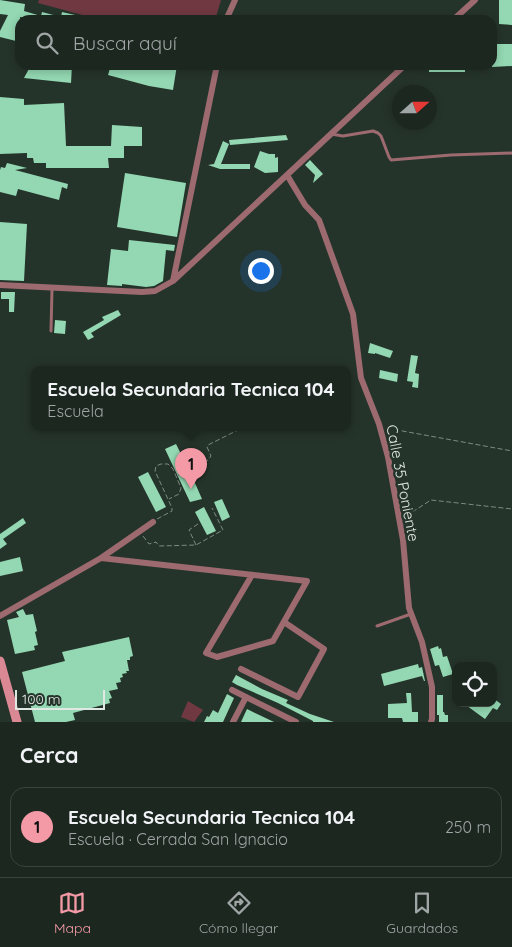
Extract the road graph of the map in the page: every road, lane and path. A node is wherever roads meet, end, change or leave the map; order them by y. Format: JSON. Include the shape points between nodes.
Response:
{"nodes":[{"id":1,"x":235,"y":0,"type":"edge"},
{"id":2,"x":475,"y":0,"type":"edge"},
{"id":3,"x":228,"y":15,"type":"edge"},
{"id":4,"x":458,"y":15,"type":"edge"},
{"id":5,"x":216,"y":70,"type":"edge"},
{"id":6,"x":400,"y":70,"type":"edge"},
{"id":7,"x":332,"y":134,"type":"junction"},
{"id":8,"x":512,"y":153,"type":"edge"},
{"id":9,"x":287,"y":175,"type":"junction"},
{"id":10,"x":173,"y":281,"type":"junction"},
{"id":11,"x":0,"y":285,"type":"edge"},
{"id":12,"x":52,"y":288,"type":"junction"},
{"id":13,"x":51,"y":331,"type":"dead end"},
{"id":14,"x":236,"y":431,"type":"edge"},
{"id":15,"x":512,"y":451,"type":"edge"},
{"id":16,"x":388,"y":457,"type":"junction"},
{"id":17,"x":176,"y":476,"type":"junction"},
{"id":18,"x":169,"y":499,"type":"junction"},
{"id":19,"x":212,"y":508,"type":"dead end"},
{"id":20,"x":512,"y":509,"type":"edge"},
{"id":21,"x":399,"y":521,"type":"junction"},
{"id":22,"x":154,"y":522,"type":"joint"},
{"id":23,"x":198,"y":524,"type":"dead end"},
{"id":24,"x":139,"y":532,"type":"junction"},
{"id":25,"x":196,"y":546,"type":"junction"},
{"id":26,"x":101,"y":558,"type":"junction"},
{"id":27,"x":252,"y":575,"type":"junction"},
{"id":28,"x":411,"y":614,"type":"junction"},
{"id":29,"x":0,"y":616,"type":"edge"},
{"id":30,"x":284,"y":622,"type":"junction"},
{"id":31,"x":377,"y":626,"type":"dead end"},
{"id":32,"x":0,"y":661,"type":"edge"},
{"id":33,"x":241,"y":669,"type":"dead end"},
{"id":34,"x":232,"y":690,"type":"dead end"},
{"id":35,"x":246,"y":697,"type":"junction"},
{"id":36,"x":17,"y":722,"type":"edge"},
{"id":37,"x":233,"y":722,"type":"edge"},
{"id":38,"x":296,"y":722,"type":"edge"},
{"id":39,"x":431,"y":722,"type":"edge"}],
"edges":[{"from":1,"to":3,"type":"street"},
{"from":2,"to":4,"type":"street"},
{"from":5,"to":10,"type":"street"},
{"from":6,"to":7,"type":"street"},
{"from":7,"to":8,"type":"lane","via":[[378,133],[389,157],[394,160]]},
{"from":7,"to":9,"type":"street"},
{"from":9,"to":10,"type":"street"},
{"from":9,"to":16,"type":"street","name":"Calle 35 Poniente","via":[[305,205],[319,220],[350,304],[361,378]]},
{"from":10,"to":12,"type":"street","via":[[155,291],[142,292]]},
{"from":11,"to":12,"type":"street"},
{"from":12,"to":13,"type":"lane"},
{"from":14,"to":17,"type":"path","via":[[208,445],[211,456],[208,460]]},
{"from":15,"to":16,"type":"path","via":[[397,430]]},
{"from":16,"to":21,"type":"street","name":"Calle 35 Poniente"},
{"from":17,"to":18,"type":"path","via":[[181,491]]},
{"from":17,"to":18,"type":"path","via":[[166,463],[156,466]]},
{"from":18,"to":22,"type":"path","via":[[172,511]]},
{"from":19,"to":25,"type":"path","via":[[223,530]]},
{"from":20,"to":21,"type":"path","via":[[431,500]]},
{"from":21,"to":28,"type":"street","name":"Calle 35 Poniente"},
{"from":22,"to":24,"type":"street"},
{"from":23,"to":25,"type":"path","via":[[189,530]]},
{"from":24,"to":25,"type":"path","via":[[149,544]]},
{"from":24,"to":26,"type":"street"},
{"from":26,"to":27,"type":"street"},
{"from":26,"to":29,"type":"street"},
{"from":27,"to":30,"type":"street","via":[[307,581]]},
{"from":27,"to":30,"type":"street","via":[[206,653],[216,657],[273,641]]},
{"from":28,"to":31,"type":"lane"},
{"from":28,"to":39,"type":"street","name":"Calle 35 Poniente","via":[[422,642],[432,687]]},
{"from":30,"to":33,"type":"street","via":[[324,649],[298,696]]},
{"from":32,"to":36,"type":"main road"},
{"from":34,"to":35,"type":"street"},
{"from":35,"to":37,"type":"street"},
{"from":35,"to":38,"type":"street"}]}
